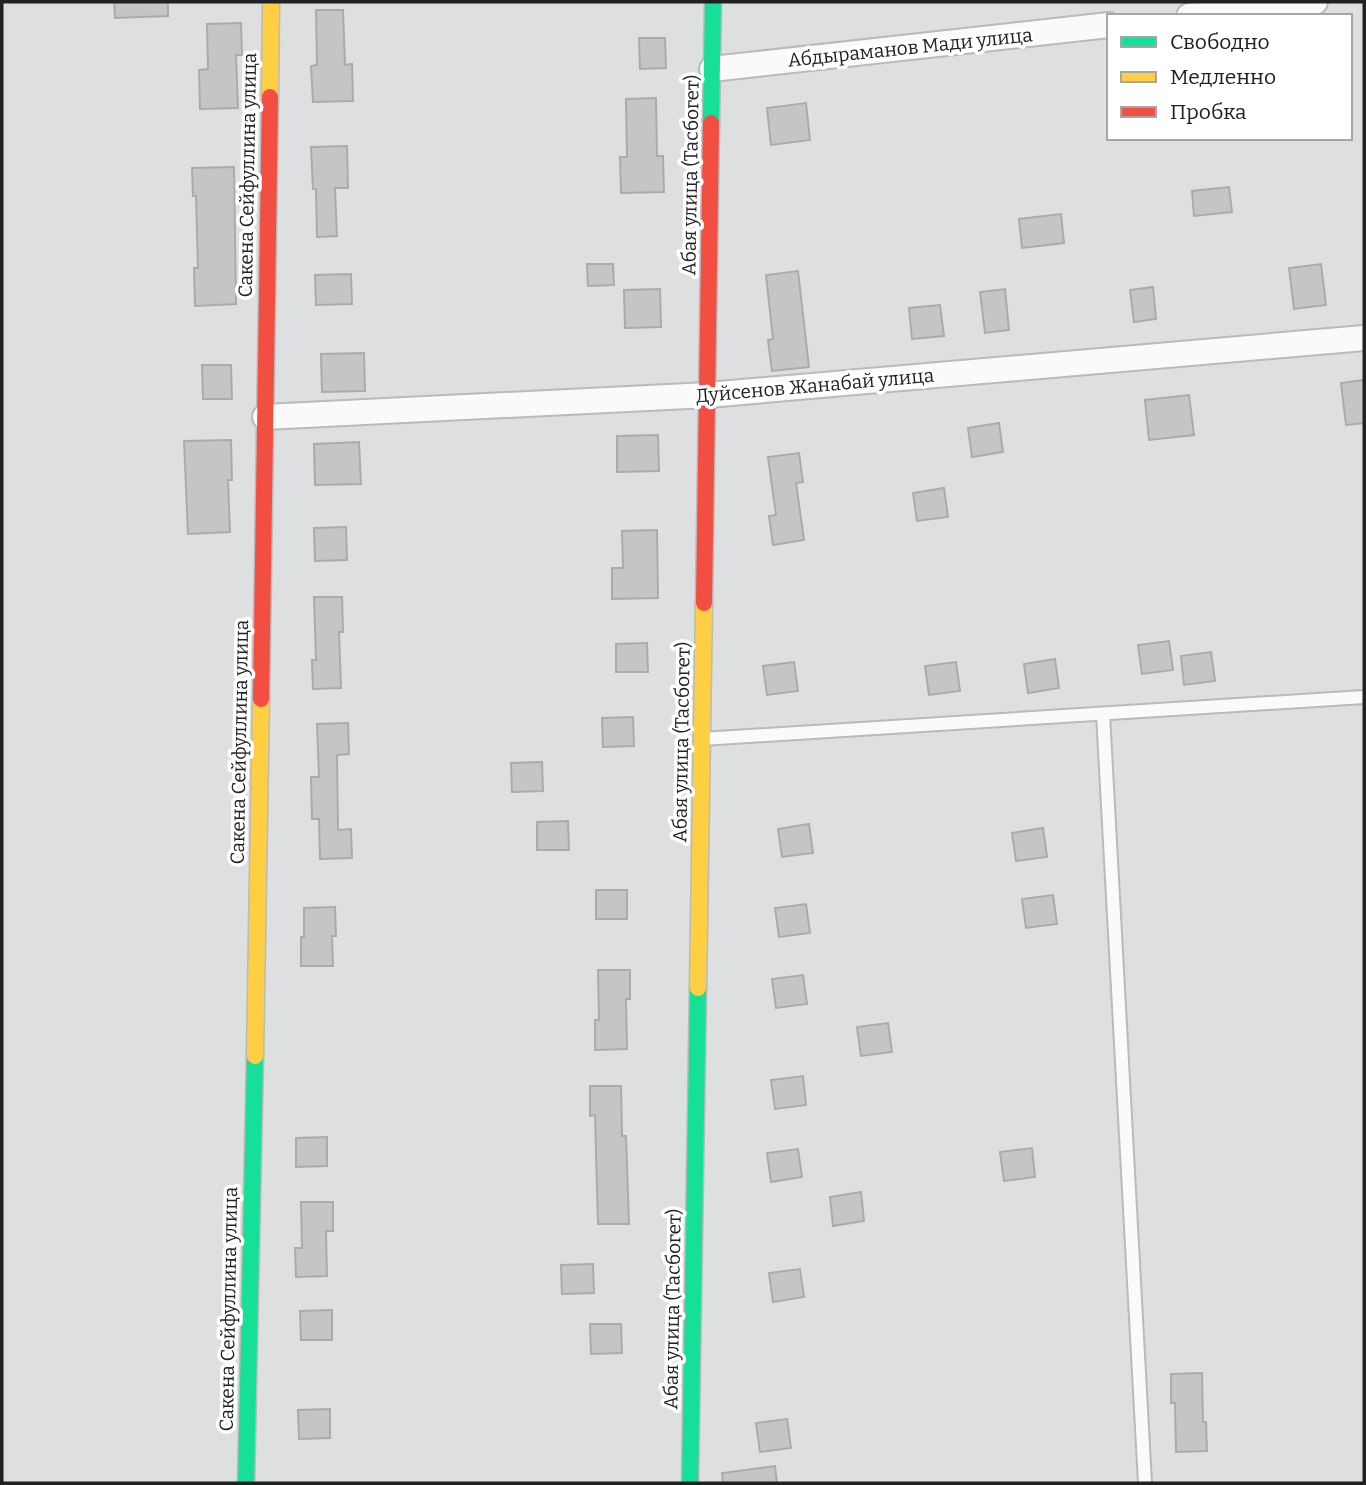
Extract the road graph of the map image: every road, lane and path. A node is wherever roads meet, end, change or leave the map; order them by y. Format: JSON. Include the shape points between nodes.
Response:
{"nodes":[{"id":1,"x":271,"y":2,"type":"edge"},
{"id":2,"x":713,"y":2,"type":"edge"},
{"id":3,"x":1315,"y":2,"type":"edge"},
{"id":4,"x":1207,"y":14,"type":"edge"},
{"id":5,"x":1107,"y":25,"type":"edge"},
{"id":6,"x":712,"y":69,"type":"junction"},
{"id":7,"x":1364,"y":338,"type":"edge"},
{"id":8,"x":708,"y":395,"type":"junction"},
{"id":9,"x":265,"y":417,"type":"junction"},
{"id":10,"x":1364,"y":697,"type":"edge"},
{"id":11,"x":1103,"y":713,"type":"junction"},
{"id":12,"x":702,"y":739,"type":"junction"},
{"id":13,"x":246,"y":1483,"type":"edge"},
{"id":14,"x":690,"y":1483,"type":"edge"},
{"id":15,"x":1145,"y":1483,"type":"edge"}],
"edges":[{"from":1,"to":9,"type":"street","name":"Сакена Сейфуллина улица"},
{"from":2,"to":6,"type":"street","name":"Абая улица (Тасбогет)"},
{"from":3,"to":4,"type":"street"},
{"from":5,"to":6,"type":"street","name":"Абдыраманов Мади улица"},
{"from":6,"to":8,"type":"street","name":"Абая улица (Тасбогет)"},
{"from":7,"to":8,"type":"street","name":"Дуйсенов Жанабай улица"},
{"from":8,"to":9,"type":"street","name":"Дуйсенов Жанабай улица"},
{"from":8,"to":12,"type":"street","name":"Абая улица (Тасбогет)"},
{"from":9,"to":13,"type":"street","name":"Сакена Сейфуллина улица"},
{"from":10,"to":11,"type":"lane"},
{"from":11,"to":12,"type":"lane"},
{"from":11,"to":15,"type":"lane"},
{"from":12,"to":14,"type":"street","name":"Абая улица (Тасбогет)"}]}
